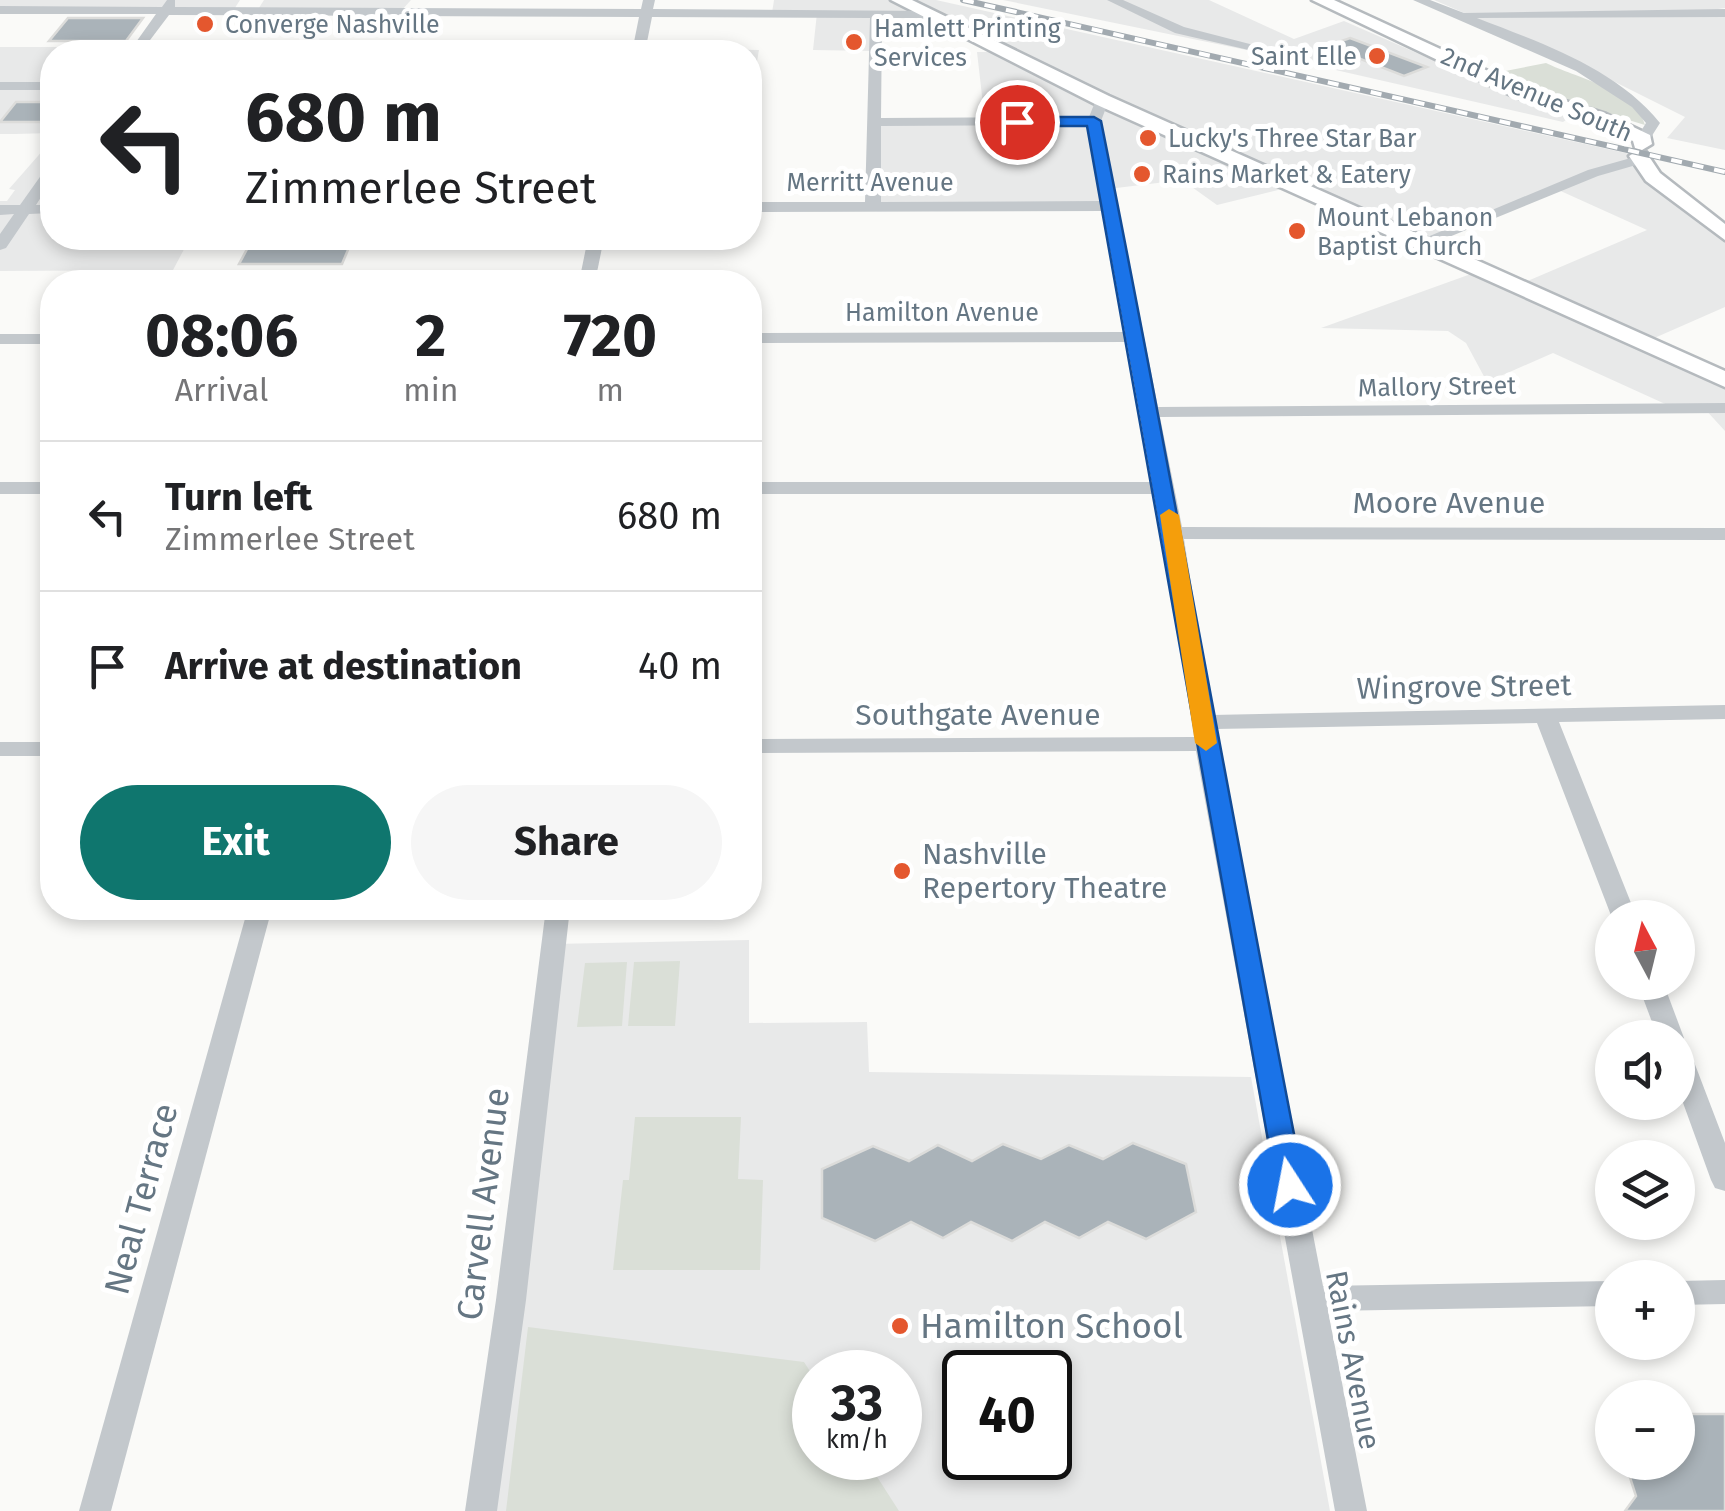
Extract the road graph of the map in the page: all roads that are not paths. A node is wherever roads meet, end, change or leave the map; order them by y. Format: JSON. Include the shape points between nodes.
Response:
{"nodes":[{"id":1,"x":899,"y":0,"type":"edge"},
{"id":2,"x":1113,"y":0,"type":"edge"},
{"id":3,"x":1320,"y":0,"type":"edge"},
{"id":4,"x":1420,"y":0,"type":"edge"},
{"id":5,"x":169,"y":5,"type":"edge"},
{"id":6,"x":406,"y":6,"type":"edge"},
{"id":7,"x":647,"y":6,"type":"edge"},
{"id":8,"x":0,"y":10,"type":"edge"},
{"id":9,"x":1725,"y":12,"type":"edge"},
{"id":10,"x":876,"y":14,"type":"junction"},
{"id":11,"x":925,"y":14,"type":"junction"},
{"id":12,"x":1456,"y":14,"type":"junction"},
{"id":13,"x":144,"y":40,"type":"edge"},
{"id":14,"x":640,"y":40,"type":"edge"},
{"id":15,"x":1266,"y":50,"type":"dead end"},
{"id":16,"x":0,"y":86,"type":"edge"},
{"id":17,"x":40,"y":86,"type":"edge"},
{"id":18,"x":1098,"y":111,"type":"junction"},
{"id":19,"x":874,"y":122,"type":"junction"},
{"id":20,"x":1640,"y":150,"type":"junction"},
{"id":21,"x":40,"y":187,"type":"edge"},
{"id":22,"x":1111,"y":206,"type":"junction"},
{"id":23,"x":873,"y":207,"type":"junction"},
{"id":24,"x":762,"y":208,"type":"edge"},
{"id":25,"x":25,"y":209,"type":"junction"},
{"id":26,"x":40,"y":209,"type":"edge"},
{"id":27,"x":0,"y":210,"type":"edge"},
{"id":28,"x":1725,"y":234,"type":"edge"},
{"id":29,"x":0,"y":244,"type":"edge"},
{"id":30,"x":1422,"y":244,"type":"junction"},
{"id":31,"x":1133,"y":337,"type":"junction"},
{"id":32,"x":762,"y":338,"type":"edge"},
{"id":33,"x":0,"y":339,"type":"edge"},
{"id":34,"x":40,"y":339,"type":"edge"},
{"id":35,"x":1725,"y":380,"type":"edge"},
{"id":36,"x":1725,"y":408,"type":"edge"},
{"id":37,"x":1149,"y":412,"type":"junction"},
{"id":38,"x":0,"y":488,"type":"edge"},
{"id":39,"x":40,"y":488,"type":"edge"},
{"id":40,"x":762,"y":488,"type":"edge"},
{"id":41,"x":1164,"y":488,"type":"junction"},
{"id":42,"x":1174,"y":533,"type":"junction"},
{"id":43,"x":1725,"y":534,"type":"edge"},
{"id":44,"x":1725,"y":712,"type":"edge"},
{"id":45,"x":1544,"y":715,"type":"junction"},
{"id":46,"x":1205,"y":733,"type":"junction"},
{"id":47,"x":762,"y":746,"type":"edge"},
{"id":48,"x":40,"y":748,"type":"edge"},
{"id":49,"x":0,"y":749,"type":"edge"},
{"id":50,"x":1618,"y":900,"type":"edge"},
{"id":51,"x":257,"y":920,"type":"edge"},
{"id":52,"x":557,"y":920,"type":"edge"},
{"id":53,"x":1695,"y":1100,"type":"edge"},
{"id":54,"x":1725,"y":1180,"type":"edge"},
{"id":55,"x":1725,"y":1292,"type":"edge"},
{"id":56,"x":1695,"y":1293,"type":"edge"},
{"id":57,"x":1595,"y":1294,"type":"edge"},
{"id":58,"x":1312,"y":1299,"type":"junction"},
{"id":59,"x":94,"y":1511,"type":"edge"},
{"id":60,"x":481,"y":1511,"type":"edge"},
{"id":61,"x":1351,"y":1511,"type":"edge"}],
"edges":[{"from":1,"to":11,"type":"main road"},
{"from":2,"to":15,"type":"street","via":[[1180,30]]},
{"from":3,"to":20,"type":"main road","name":"2nd Avenue South","via":[[1521,92],[1598,118]]},
{"from":4,"to":12,"type":"street"},
{"from":5,"to":6,"type":"street"},
{"from":5,"to":8,"type":"street"},
{"from":5,"to":13,"type":"street"},
{"from":6,"to":7,"type":"street"},
{"from":7,"to":10,"type":"street"},
{"from":7,"to":14,"type":"street"},
{"from":9,"to":12,"type":"street"},
{"from":10,"to":11,"type":"street"},
{"from":10,"to":19,"type":"street"},
{"from":11,"to":18,"type":"main road"},
{"from":12,"to":20,"type":"street","via":[[1626,95],[1653,123]]},
{"from":16,"to":17,"type":"street"},
{"from":18,"to":19,"type":"street"},
{"from":18,"to":22,"type":"street","name":"Rains Avenue"},
{"from":18,"to":30,"type":"main road"},
{"from":19,"to":23,"type":"street"},
{"from":20,"to":28,"type":"main road","name":"2nd Avenue South","via":[[1653,177]]},
{"from":20,"to":30,"type":"street"},
{"from":21,"to":25,"type":"street"},
{"from":22,"to":23,"type":"street","name":"Merritt Avenue"},
{"from":22,"to":31,"type":"street","name":"Rains Avenue"},
{"from":23,"to":24,"type":"street","name":"Merritt Avenue"},
{"from":25,"to":26,"type":"street"},
{"from":25,"to":27,"type":"street"},
{"from":25,"to":29,"type":"street"},
{"from":30,"to":35,"type":"main road"},
{"from":31,"to":32,"type":"street","name":"Hamilton Avenue"},
{"from":31,"to":37,"type":"street","name":"Rains Avenue"},
{"from":33,"to":34,"type":"street"},
{"from":36,"to":37,"type":"street","name":"Mallory Street"},
{"from":37,"to":41,"type":"street","name":"Rains Avenue"},
{"from":38,"to":39,"type":"street"},
{"from":40,"to":41,"type":"street"},
{"from":41,"to":42,"type":"street","name":"Rains Avenue"},
{"from":42,"to":43,"type":"street","name":"Moore Avenue"},
{"from":42,"to":46,"type":"street","name":"Rains Avenue"},
{"from":44,"to":45,"type":"street","name":"Wingrove Street"},
{"from":45,"to":46,"type":"street","name":"Wingrove Street"},
{"from":45,"to":50,"type":"street"},
{"from":46,"to":47,"type":"street","name":"Southgate Avenue"},
{"from":46,"to":58,"type":"street","name":"Rains Avenue"},
{"from":48,"to":49,"type":"street"},
{"from":51,"to":59,"type":"street","name":"Neal Terrace"},
{"from":52,"to":60,"type":"street","name":"Carvell Avenue"},
{"from":53,"to":54,"type":"street"},
{"from":55,"to":56,"type":"street"},
{"from":57,"to":58,"type":"street"},
{"from":58,"to":61,"type":"street","name":"Rains Avenue"}]}
